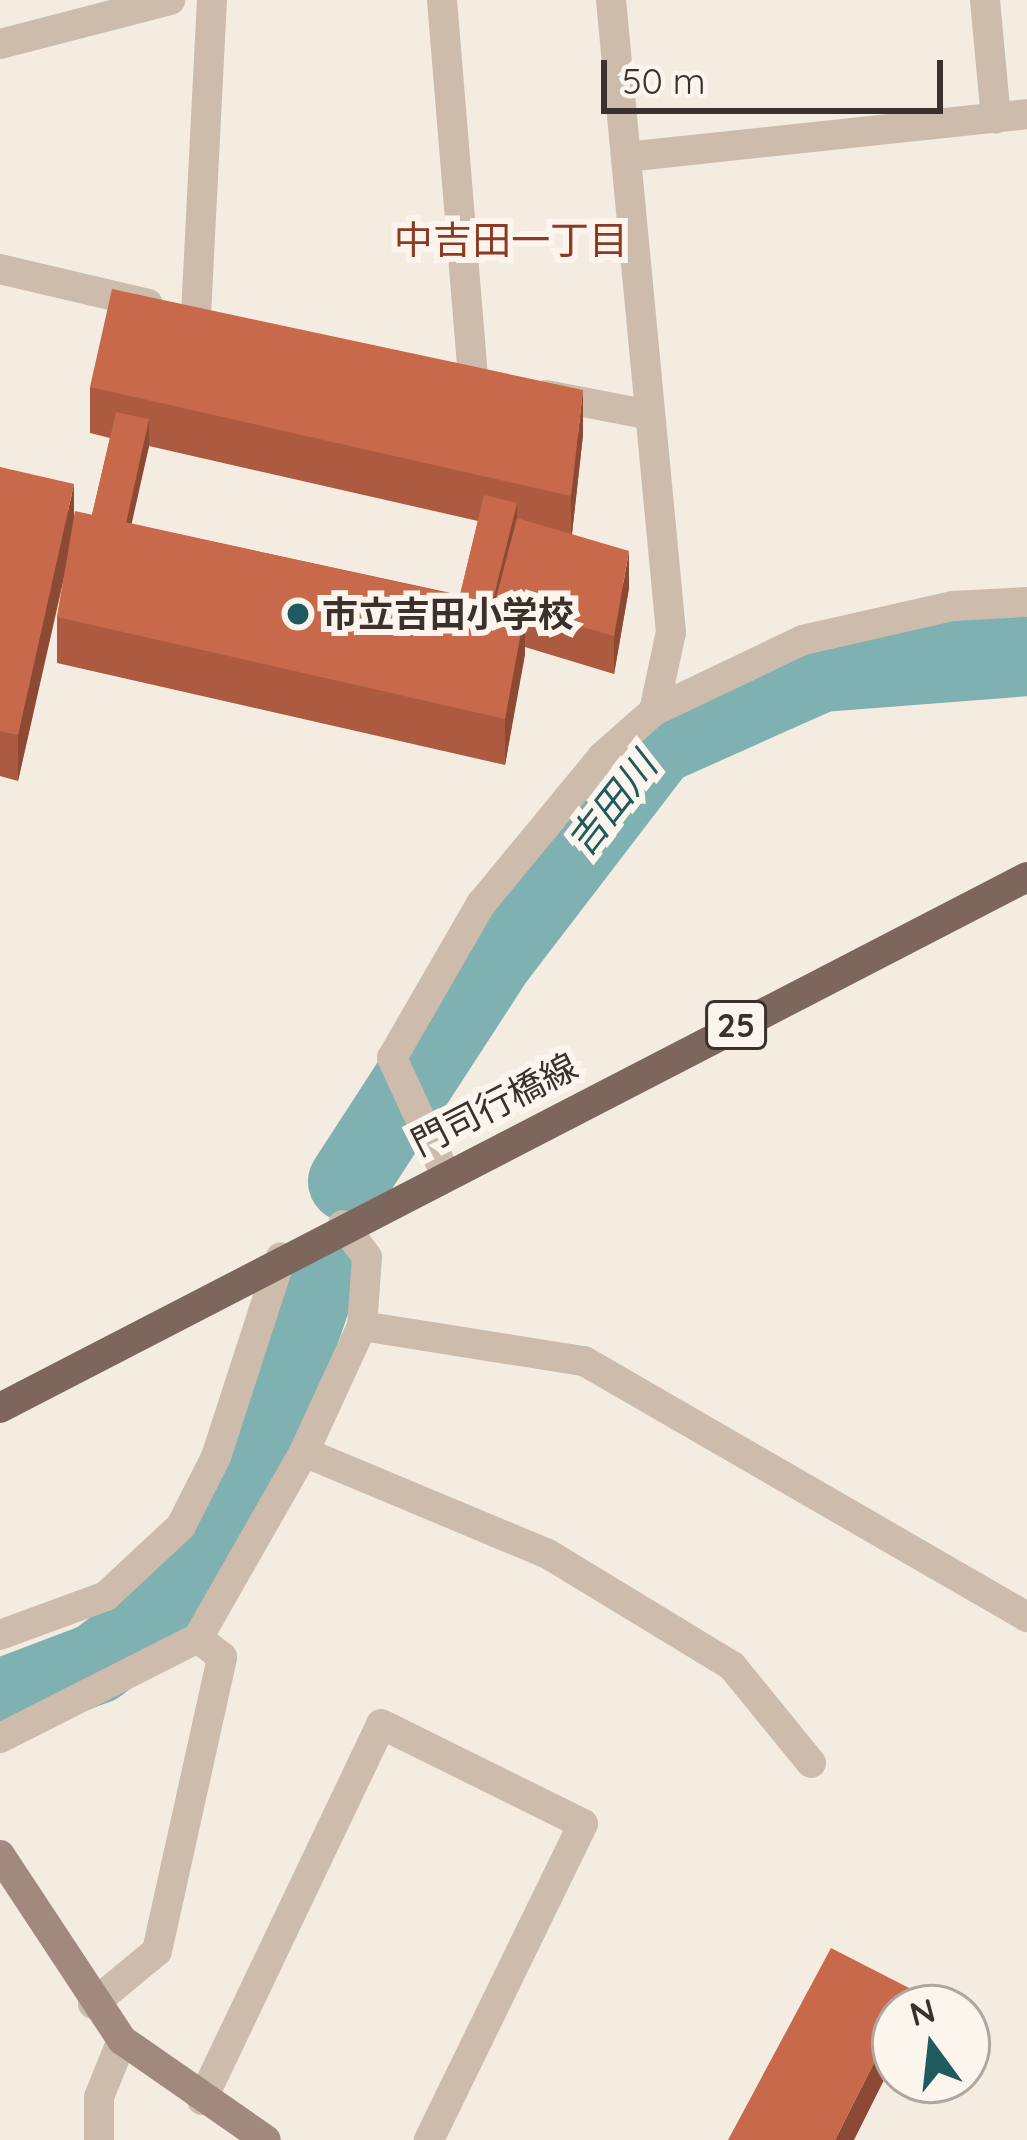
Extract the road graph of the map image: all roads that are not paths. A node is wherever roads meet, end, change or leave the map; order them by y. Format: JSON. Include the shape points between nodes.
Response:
{"nodes":[{"id":1,"x":170,"y":0,"type":"edge"},
{"id":2,"x":212,"y":0,"type":"edge"},
{"id":3,"x":442,"y":0,"type":"edge"},
{"id":4,"x":611,"y":0,"type":"edge"},
{"id":5,"x":985,"y":0,"type":"edge"},
{"id":6,"x":0,"y":44,"type":"edge"},
{"id":7,"x":1011,"y":116,"type":"edge"},
{"id":8,"x":626,"y":157,"type":"junction"},
{"id":9,"x":0,"y":269,"type":"edge"},
{"id":10,"x":427,"y":370,"type":"edge"},
{"id":11,"x":472,"y":381,"type":"junction"},
{"id":12,"x":646,"y":414,"type":"junction"},
{"id":13,"x":1027,"y":602,"type":"edge"},
{"id":14,"x":654,"y":711,"type":"junction"},
{"id":15,"x":1027,"y":877,"type":"edge"},
{"id":16,"x":445,"y":1171,"type":"junction"},
{"id":17,"x":343,"y":1225,"type":"junction"},
{"id":18,"x":280,"y":1257,"type":"junction"},
{"id":19,"x":362,"y":1326,"type":"junction"},
{"id":20,"x":0,"y":1408,"type":"edge"},
{"id":21,"x":304,"y":1452,"type":"junction"},
{"id":22,"x":1027,"y":1617,"type":"edge"},
{"id":23,"x":0,"y":1635,"type":"edge"},
{"id":24,"x":198,"y":1638,"type":"junction"},
{"id":25,"x":0,"y":1738,"type":"edge"},
{"id":26,"x":811,"y":1762,"type":"dead end"},
{"id":27,"x":0,"y":1855,"type":"edge"},
{"id":28,"x":93,"y":2004,"type":"junction"},
{"id":29,"x":122,"y":2040,"type":"junction"},
{"id":30,"x":202,"y":2101,"type":"junction"},
{"id":31,"x":99,"y":2140,"type":"edge"},
{"id":32,"x":266,"y":2140,"type":"edge"},
{"id":33,"x":429,"y":2140,"type":"edge"}],
"edges":[{"from":1,"to":6,"type":"street"},
{"from":2,"to":9,"type":"street","via":[[208,318]]},
{"from":3,"to":11,"type":"street"},
{"from":4,"to":8,"type":"street"},
{"from":5,"to":7,"type":"street"},
{"from":7,"to":8,"type":"street"},
{"from":8,"to":12,"type":"street"},
{"from":10,"to":11,"type":"street"},
{"from":11,"to":12,"type":"street"},
{"from":12,"to":14,"type":"street","via":[[670,632]]},
{"from":13,"to":14,"type":"street","via":[[952,606],[803,640]]},
{"from":14,"to":16,"type":"street","via":[[481,904],[392,1058]]},
{"from":15,"to":16,"type":"main road","name":"門司行橋線","number":"25"},
{"from":16,"to":17,"type":"main road","name":"門司行橋線","number":"25"},
{"from":17,"to":18,"type":"main road","name":"門司行橋線","number":"25"},
{"from":17,"to":19,"type":"street","via":[[367,1257]]},
{"from":18,"to":20,"type":"main road","name":"門司行橋線","number":"25"},
{"from":18,"to":23,"type":"street","via":[[216,1457],[181,1526],[106,1596]]},
{"from":19,"to":21,"type":"street"},
{"from":19,"to":22,"type":"street","via":[[584,1361]]},
{"from":21,"to":24,"type":"street"},
{"from":21,"to":26,"type":"street","via":[[548,1554],[712,1654]]},
{"from":24,"to":25,"type":"street"},
{"from":24,"to":28,"type":"street","via":[[222,1657],[157,1951]]},
{"from":27,"to":28,"type":"street"},
{"from":28,"to":29,"type":"street"},
{"from":29,"to":30,"type":"street"},
{"from":29,"to":31,"type":"street","via":[[99,2098]]},
{"from":30,"to":32,"type":"street"},
{"from":30,"to":33,"type":"street","via":[[381,1724],[583,1824]]}]}
